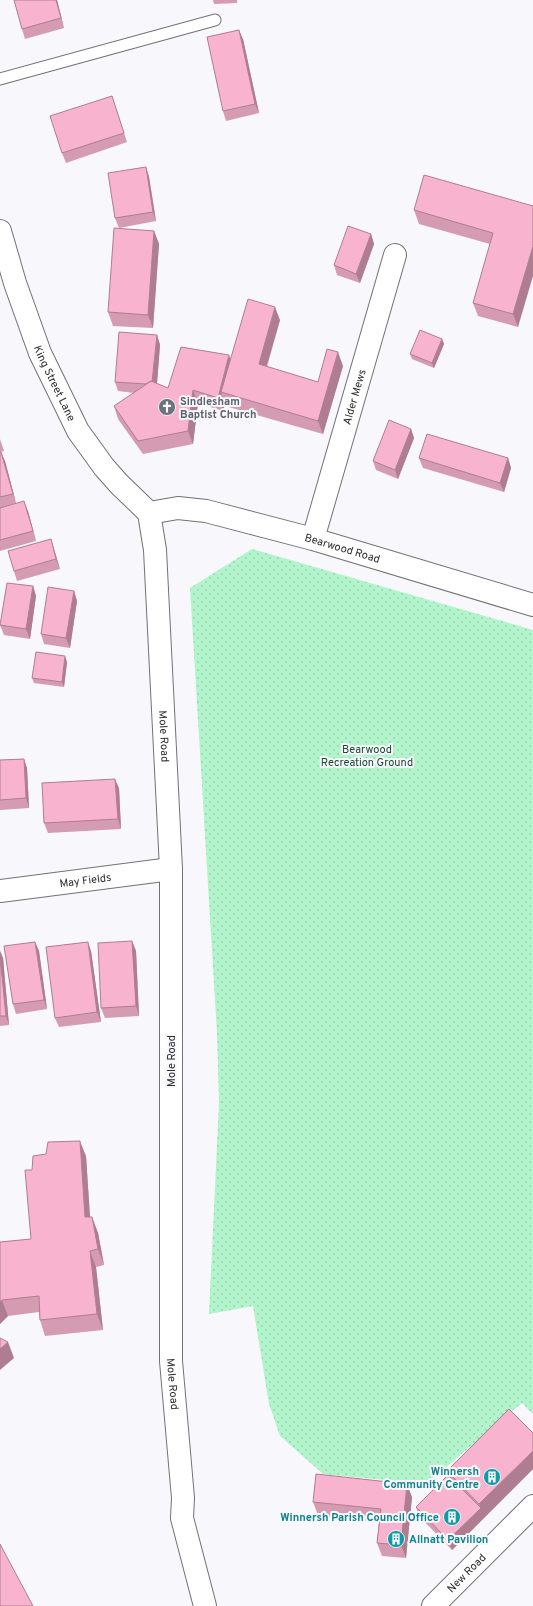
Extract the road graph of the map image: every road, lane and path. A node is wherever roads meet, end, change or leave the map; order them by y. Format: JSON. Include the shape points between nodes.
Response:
{"nodes":[{"id":1,"x":216,"y":20,"type":"dead end"},
{"id":2,"x":0,"y":79,"type":"edge"},
{"id":3,"x":0,"y":231,"type":"edge"},
{"id":4,"x":394,"y":255,"type":"dead end"},
{"id":5,"x":149,"y":512,"type":"junction"},
{"id":6,"x":313,"y":539,"type":"junction"},
{"id":7,"x":533,"y":605,"type":"edge"},
{"id":8,"x":171,"y":869,"type":"junction"},
{"id":9,"x":0,"y":891,"type":"edge"},
{"id":10,"x":533,"y":1506,"type":"edge"},
{"id":11,"x":205,"y":1606,"type":"edge"},
{"id":12,"x":433,"y":1606,"type":"edge"}],
"edges":[{"from":1,"to":2,"type":"lane"},
{"from":3,"to":5,"type":"main road","name":"King Street Lane","via":[[40,353],[78,431],[104,467]]},
{"from":4,"to":6,"type":"main road","name":"Alder Mews"},
{"from":5,"to":6,"type":"main road","name":"Bearwood Road","via":[[178,508],[206,511]]},
{"from":5,"to":8,"type":"main road","name":"Mole Road","via":[[155,550]]},
{"from":6,"to":7,"type":"main road","name":"Bearwood Road"},
{"from":8,"to":9,"type":"main road","name":"May Fields"},
{"from":8,"to":11,"type":"main road","name":"Mole Road","via":[[171,1361],[183,1498],[182,1518]]},
{"from":10,"to":12,"type":"main road","name":"New Road"}]}
